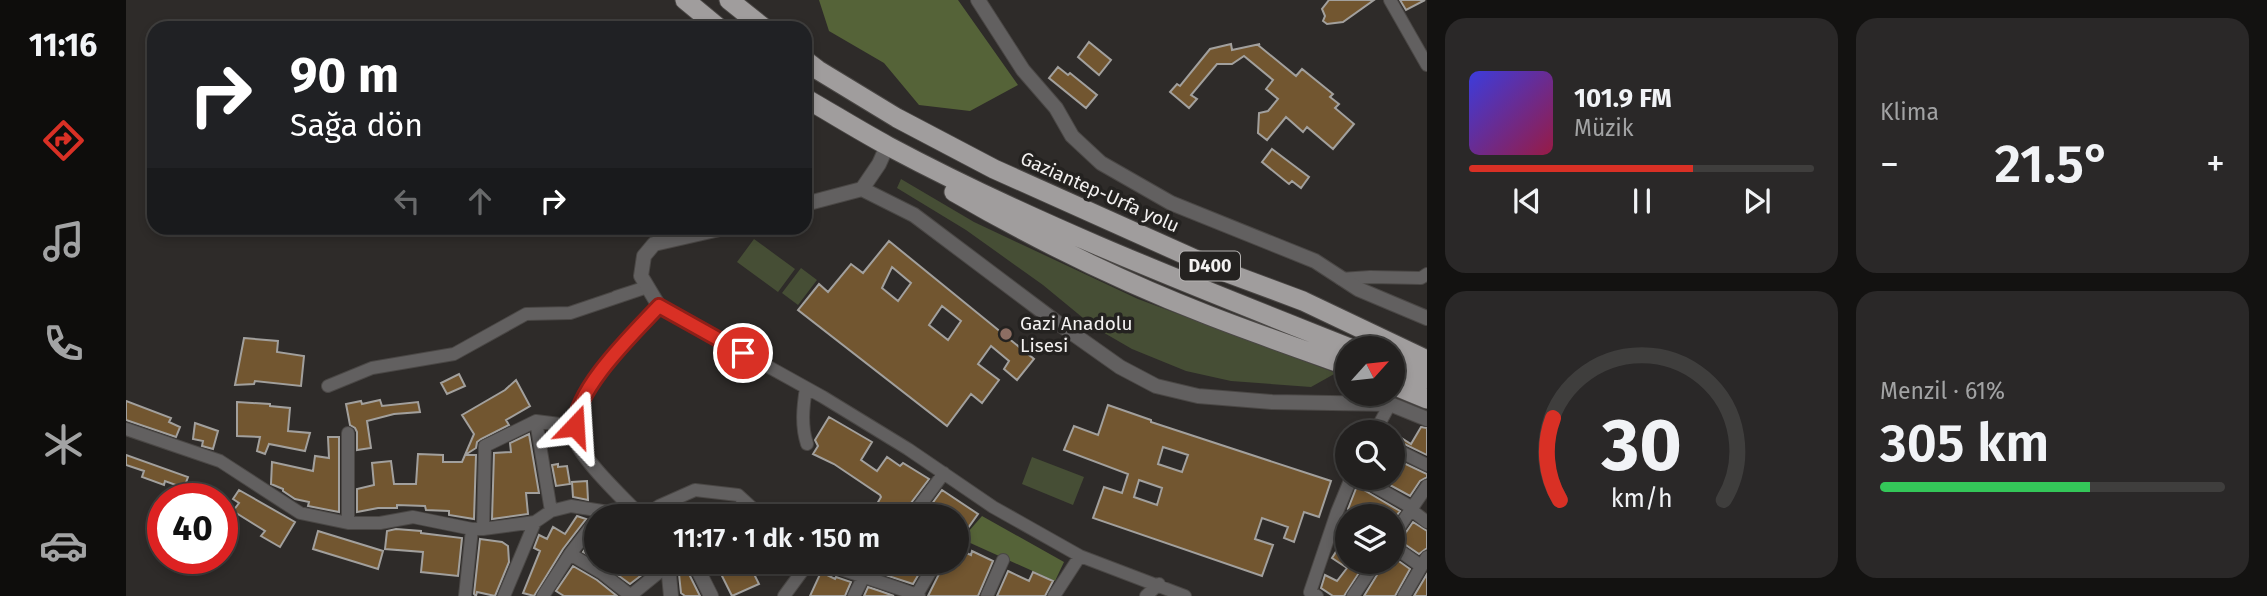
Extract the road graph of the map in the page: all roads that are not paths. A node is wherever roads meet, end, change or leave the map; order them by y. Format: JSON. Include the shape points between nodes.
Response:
{"nodes":[{"id":1,"x":685,"y":0,"type":"edge"},
{"id":2,"x":729,"y":0,"type":"edge"},
{"id":3,"x":978,"y":0,"type":"edge"},
{"id":4,"x":1390,"y":0,"type":"edge"},
{"id":5,"x":710,"y":21,"type":"edge"},
{"id":6,"x":755,"y":21,"type":"edge"},
{"id":7,"x":812,"y":64,"type":"edge"},
{"id":8,"x":1427,"y":65,"type":"edge"},
{"id":9,"x":812,"y":102,"type":"edge"},
{"id":10,"x":887,"y":146,"type":"junction"},
{"id":11,"x":862,"y":189,"type":"junction"},
{"id":12,"x":812,"y":202,"type":"edge"},
{"id":13,"x":693,"y":235,"type":"edge"},
{"id":14,"x":1427,"y":274,"type":"edge"},
{"id":15,"x":1341,"y":279,"type":"junction"},
{"id":16,"x":647,"y":287,"type":"junction"},
{"id":17,"x":616,"y":298,"type":"dead end"},
{"id":18,"x":1303,"y":301,"type":"junction"},
{"id":19,"x":659,"y":306,"type":"junction"},
{"id":20,"x":1427,"y":318,"type":"edge"},
{"id":21,"x":1335,"y":342,"type":"edge"},
{"id":22,"x":1427,"y":344,"type":"edge"},
{"id":23,"x":1427,"y":360,"type":"edge"},
{"id":24,"x":1335,"y":361,"type":"edge"},
{"id":25,"x":1405,"y":370,"type":"edge"},
{"id":26,"x":1427,"y":379,"type":"edge"},
{"id":27,"x":328,"y":386,"type":"dead end"},
{"id":28,"x":806,"y":388,"type":"junction"},
{"id":29,"x":1405,"y":397,"type":"edge"},
{"id":30,"x":1335,"y":398,"type":"edge"},
{"id":31,"x":1427,"y":400,"type":"edge"},
{"id":32,"x":1405,"y":404,"type":"edge"},
{"id":33,"x":1427,"y":419,"type":"edge"},
{"id":34,"x":536,"y":421,"type":"junction"},
{"id":35,"x":575,"y":426,"type":"junction"},
{"id":36,"x":126,"y":429,"type":"edge"},
{"id":37,"x":348,"y":433,"type":"dead end"},
{"id":38,"x":807,"y":444,"type":"dead end"},
{"id":39,"x":1405,"y":454,"type":"edge"},
{"id":40,"x":1427,"y":465,"type":"edge"},
{"id":41,"x":944,"y":473,"type":"junction"},
{"id":42,"x":1427,"y":486,"type":"edge"},
{"id":43,"x":1380,"y":490,"type":"edge"},
{"id":44,"x":631,"y":504,"type":"edge"},
{"id":45,"x":664,"y":504,"type":"edge"},
{"id":46,"x":748,"y":504,"type":"edge"},
{"id":47,"x":921,"y":504,"type":"edge"},
{"id":48,"x":1410,"y":508,"type":"junction"},
{"id":49,"x":551,"y":510,"type":"junction"},
{"id":50,"x":584,"y":510,"type":"edge"},
{"id":51,"x":1405,"y":516,"type":"edge"},
{"id":52,"x":535,"y":522,"type":"junction"},
{"id":53,"x":1427,"y":522,"type":"edge"},
{"id":54,"x":348,"y":523,"type":"junction"},
{"id":55,"x":478,"y":529,"type":"junction"},
{"id":56,"x":1335,"y":532,"type":"edge"},
{"id":57,"x":584,"y":535,"type":"edge"},
{"id":58,"x":1405,"y":552,"type":"edge"},
{"id":59,"x":570,"y":554,"type":"junction"},
{"id":60,"x":1080,"y":556,"type":"junction"},
{"id":61,"x":1003,"y":560,"type":"dead end"},
{"id":62,"x":1424,"y":562,"type":"edge"},
{"id":63,"x":656,"y":574,"type":"edge"},
{"id":64,"x":669,"y":574,"type":"edge"},
{"id":65,"x":700,"y":574,"type":"edge"},
{"id":66,"x":800,"y":574,"type":"edge"},
{"id":67,"x":852,"y":574,"type":"edge"},
{"id":68,"x":929,"y":574,"type":"edge"},
{"id":69,"x":1368,"y":574,"type":"edge"},
{"id":70,"x":863,"y":576,"type":"junction"},
{"id":71,"x":1159,"y":584,"type":"junction"},
{"id":72,"x":547,"y":595,"type":"edge"},
{"id":73,"x":466,"y":596,"type":"edge"},
{"id":74,"x":504,"y":596,"type":"edge"},
{"id":75,"x":630,"y":596,"type":"edge"},
{"id":76,"x":671,"y":596,"type":"edge"},
{"id":77,"x":711,"y":596,"type":"edge"},
{"id":78,"x":784,"y":596,"type":"edge"},
{"id":79,"x":854,"y":596,"type":"edge"},
{"id":80,"x":917,"y":596,"type":"edge"},
{"id":81,"x":987,"y":596,"type":"edge"},
{"id":82,"x":1054,"y":596,"type":"edge"},
{"id":83,"x":1146,"y":596,"type":"edge"},
{"id":84,"x":1185,"y":596,"type":"edge"},
{"id":85,"x":1317,"y":596,"type":"edge"},
{"id":86,"x":1353,"y":596,"type":"edge"},
{"id":87,"x":1404,"y":596,"type":"edge"}],
"edges":[{"from":1,"to":5,"type":"highway"},
{"from":2,"to":6,"type":"highway"},
{"from":3,"to":15,"type":"street","via":[[1072,136],[1101,163],[1171,203],[1315,261]]},
{"from":4,"to":8,"type":"street"},
{"from":7,"to":18,"type":"highway","name":"Gaziantep-Urfa yolu","number":"D400","via":[[897,118],[994,169],[1217,269]]},
{"from":9,"to":10,"type":"highway","number":"D400"},
{"from":10,"to":11,"type":"street"},
{"from":10,"to":21,"type":"highway","number":"D400","via":[[1014,208]]},
{"from":10,"to":24,"type":"highway","via":[[968,200],[1107,272],[1207,315]]},
{"from":11,"to":12,"type":"street"},
{"from":11,"to":30,"type":"street","via":[[914,215],[1119,367],[1156,386],[1198,396],[1272,402]]},
{"from":13,"to":16,"type":"street","via":[[654,244],[643,256],[641,276]]},
{"from":14,"to":15,"type":"street","via":[[1421,278]]},
{"from":15,"to":20,"type":"street"},
{"from":16,"to":17,"type":"street"},
{"from":16,"to":19,"type":"street"},
{"from":16,"to":27,"type":"street","via":[[570,313],[526,314],[454,354],[372,368]]},
{"from":18,"to":22,"type":"highway"},
{"from":18,"to":23,"type":"highway","name":"Gaziantep-Urfa yolu","number":"D400"},
{"from":19,"to":28,"type":"street"},
{"from":19,"to":35,"type":"street","via":[[603,368],[575,416]]},
{"from":25,"to":26,"type":"highway"},
{"from":28,"to":38,"type":"street"},
{"from":28,"to":41,"type":"street"},
{"from":29,"to":31,"type":"highway"},
{"from":32,"to":33,"type":"street"},
{"from":34,"to":35,"type":"street"},
{"from":34,"to":49,"type":"street"},
{"from":34,"to":55,"type":"street","via":[[485,446]]},
{"from":35,"to":44,"type":"street","via":[[575,437],[586,457]]},
{"from":36,"to":54,"type":"street","via":[[220,461],[300,513]]},
{"from":37,"to":54,"type":"street"},
{"from":39,"to":40,"type":"street"},
{"from":41,"to":47,"type":"street"},
{"from":41,"to":60,"type":"street"},
{"from":42,"to":48,"type":"street"},
{"from":43,"to":48,"type":"street"},
{"from":45,"to":46,"type":"street","via":[[695,490],[738,495]]},
{"from":48,"to":51,"type":"street"},
{"from":48,"to":53,"type":"street"},
{"from":49,"to":50,"type":"street","via":[[572,506]]},
{"from":49,"to":52,"type":"street"},
{"from":52,"to":55,"type":"street"},
{"from":52,"to":74,"type":"street"},
{"from":54,"to":55,"type":"street","via":[[413,517]]},
{"from":55,"to":73,"type":"street"},
{"from":56,"to":85,"type":"street","via":[[1310,592]]},
{"from":57,"to":59,"type":"street"},
{"from":58,"to":62,"type":"street"},
{"from":59,"to":72,"type":"street"},
{"from":59,"to":75,"type":"street"},
{"from":60,"to":71,"type":"street"},
{"from":60,"to":82,"type":"street"},
{"from":61,"to":81,"type":"street"},
{"from":62,"to":87,"type":"street"},
{"from":63,"to":75,"type":"street"},
{"from":64,"to":76,"type":"street"},
{"from":65,"to":77,"type":"street"},
{"from":66,"to":78,"type":"street"},
{"from":67,"to":70,"type":"street"},
{"from":68,"to":80,"type":"street"},
{"from":69,"to":86,"type":"street"},
{"from":70,"to":79,"type":"street"},
{"from":70,"to":80,"type":"street"},
{"from":71,"to":83,"type":"street"},
{"from":71,"to":84,"type":"street"}]}
